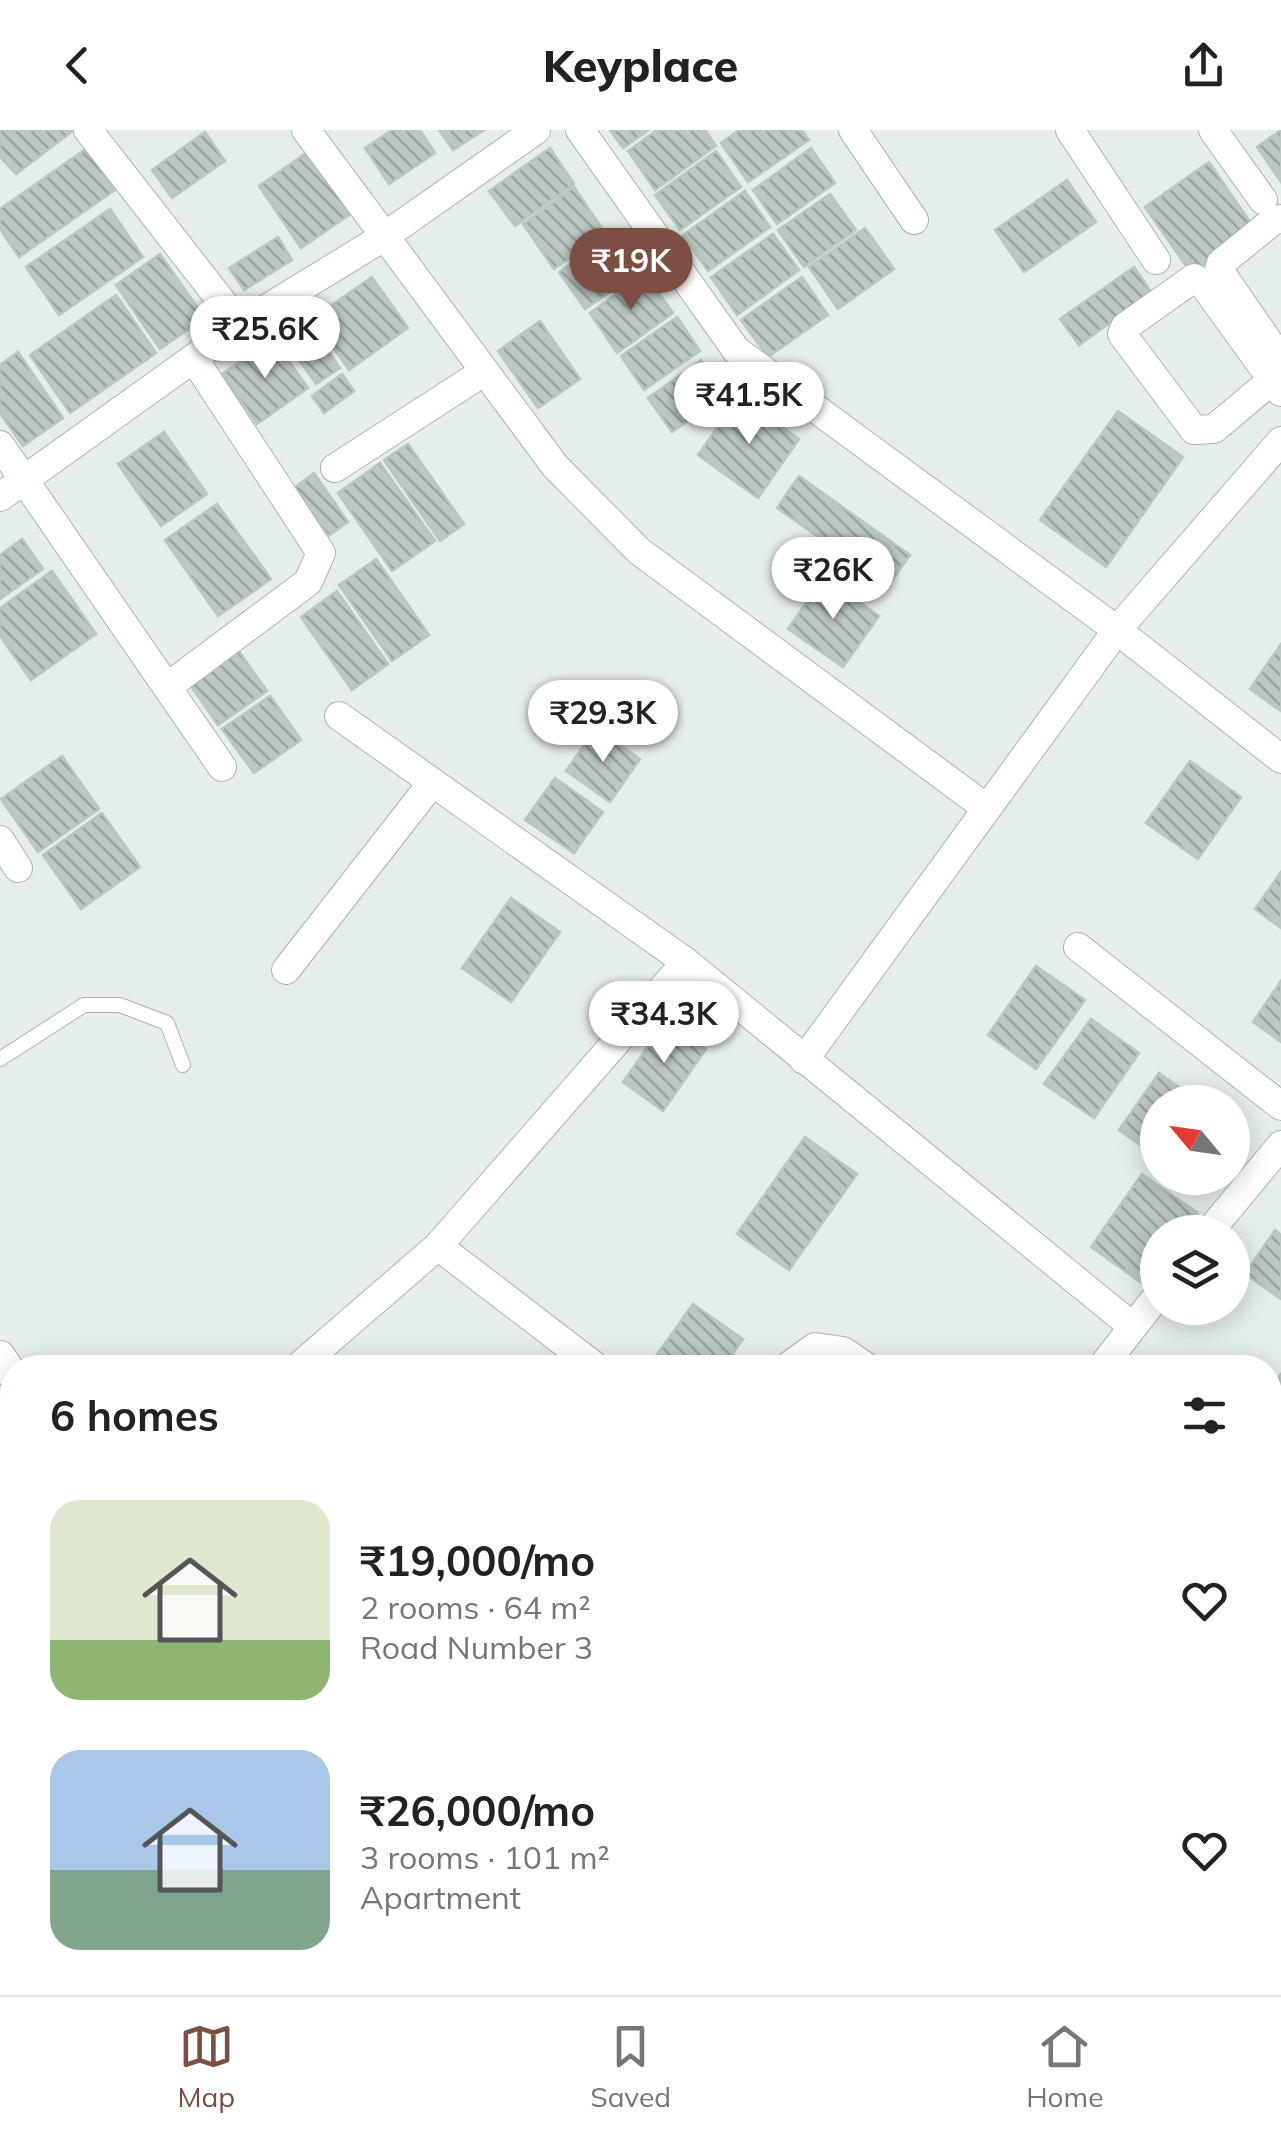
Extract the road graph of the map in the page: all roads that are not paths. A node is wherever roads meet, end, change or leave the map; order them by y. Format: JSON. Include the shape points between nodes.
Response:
{"nodes":[{"id":1,"x":88,"y":130,"type":"edge"},
{"id":2,"x":306,"y":130,"type":"edge"},
{"id":3,"x":536,"y":130,"type":"edge"},
{"id":4,"x":580,"y":130,"type":"edge"},
{"id":5,"x":854,"y":130,"type":"edge"},
{"id":6,"x":1070,"y":130,"type":"edge"},
{"id":7,"x":1213,"y":130,"type":"edge"},
{"id":8,"x":1272,"y":210,"type":"edge"},
{"id":9,"x":914,"y":220,"type":"dead end"},
{"id":10,"x":382,"y":238,"type":"junction"},
{"id":11,"x":1156,"y":260,"type":"dead end"},
{"id":12,"x":240,"y":325,"type":"junction"},
{"id":13,"x":194,"y":359,"type":"junction"},
{"id":14,"x":482,"y":373,"type":"junction"},
{"id":15,"x":1278,"y":377,"type":"edge"},
{"id":16,"x":1281,"y":441,"type":"edge"},
{"id":17,"x":0,"y":445,"type":"edge"},
{"id":18,"x":335,"y":468,"type":"dead end"},
{"id":19,"x":28,"y":480,"type":"junction"},
{"id":20,"x":0,"y":498,"type":"edge"},
{"id":21,"x":1117,"y":630,"type":"junction"},
{"id":22,"x":167,"y":688,"type":"junction"},
{"id":23,"x":339,"y":716,"type":"dead end"},
{"id":24,"x":1281,"y":759,"type":"edge"},
{"id":25,"x":222,"y":767,"type":"dead end"},
{"id":26,"x":432,"y":783,"type":"junction"},
{"id":27,"x":986,"y":807,"type":"junction"},
{"id":28,"x":0,"y":840,"type":"edge"},
{"id":29,"x":18,"y":868,"type":"dead end"},
{"id":30,"x":1078,"y":947,"type":"dead end"},
{"id":31,"x":686,"y":962,"type":"junction"},
{"id":32,"x":286,"y":970,"type":"dead end"},
{"id":33,"x":0,"y":1058,"type":"edge"},
{"id":34,"x":804,"y":1060,"type":"junction"},
{"id":35,"x":183,"y":1064,"type":"dead end"},
{"id":36,"x":1281,"y":1106,"type":"edge"},
{"id":37,"x":1281,"y":1145,"type":"edge"},
{"id":38,"x":1223,"y":1215,"type":"edge"},
{"id":39,"x":438,"y":1246,"type":"junction"},
{"id":40,"x":1140,"y":1316,"type":"edge"},
{"id":41,"x":1132,"y":1326,"type":"junction"},
{"id":42,"x":312,"y":1355,"type":"edge"},
{"id":43,"x":580,"y":1355,"type":"edge"},
{"id":44,"x":805,"y":1355,"type":"edge"},
{"id":45,"x":849,"y":1355,"type":"edge"},
{"id":46,"x":1111,"y":1355,"type":"edge"}],
"edges":[{"from":1,"to":12,"type":"street"},
{"from":2,"to":10,"type":"street"},
{"from":3,"to":10,"type":"street"},
{"from":4,"to":21,"type":"street","via":[[736,350]]},
{"from":5,"to":9,"type":"street"},
{"from":6,"to":11,"type":"street"},
{"from":7,"to":8,"type":"street"},
{"from":8,"to":15,"type":"street","via":[[1219,270]]},
{"from":10,"to":12,"type":"street"},
{"from":10,"to":14,"type":"street"},
{"from":12,"to":13,"type":"street"},
{"from":13,"to":19,"type":"street"},
{"from":13,"to":22,"type":"street","via":[[321,553],[308,582]]},
{"from":14,"to":18,"type":"street"},
{"from":14,"to":27,"type":"street","via":[[556,466],[639,552]]},
{"from":15,"to":15,"type":"street","via":[[1194,278],[1122,334],[1194,430],[1214,429]]},
{"from":16,"to":21,"type":"street"},
{"from":17,"to":19,"type":"street"},
{"from":19,"to":20,"type":"street"},
{"from":19,"to":22,"type":"street"},
{"from":21,"to":24,"type":"street"},
{"from":21,"to":27,"type":"street"},
{"from":22,"to":25,"type":"street"},
{"from":23,"to":26,"type":"street"},
{"from":26,"to":31,"type":"street"},
{"from":26,"to":32,"type":"street"},
{"from":27,"to":34,"type":"street"},
{"from":28,"to":29,"type":"street"},
{"from":30,"to":36,"type":"street"},
{"from":31,"to":34,"type":"street"},
{"from":31,"to":39,"type":"street"},
{"from":33,"to":35,"type":"lane","via":[[84,1005],[120,1005],[167,1023]]},
{"from":34,"to":41,"type":"street"},
{"from":37,"to":38,"type":"street"},
{"from":39,"to":42,"type":"street"},
{"from":39,"to":43,"type":"street"},
{"from":40,"to":41,"type":"street"},
{"from":41,"to":46,"type":"street"},
{"from":44,"to":45,"type":"street","via":[[815,1348]]}]}
